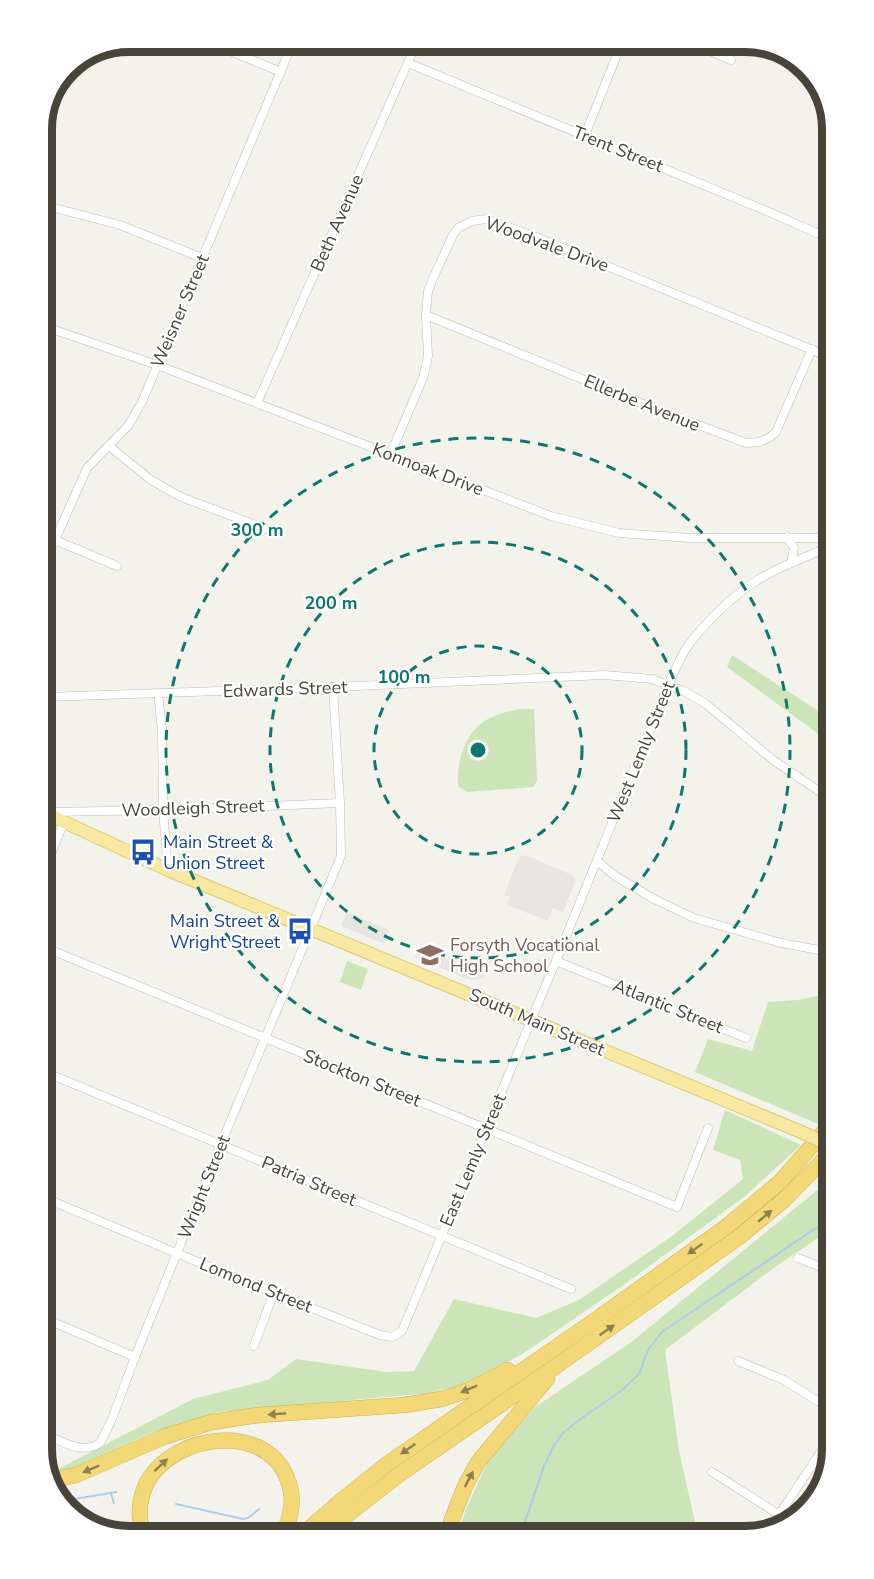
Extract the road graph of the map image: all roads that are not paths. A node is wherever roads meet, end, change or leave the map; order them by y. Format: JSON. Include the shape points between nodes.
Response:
{"nodes":[{"id":1,"x":233,"y":52,"type":"edge"},
{"id":2,"x":288,"y":52,"type":"edge"},
{"id":3,"x":413,"y":52,"type":"edge"},
{"id":4,"x":618,"y":53,"type":"edge"},
{"id":5,"x":715,"y":53,"type":"edge"},
{"id":6,"x":731,"y":60,"type":"dead end"},
{"id":7,"x":408,"y":63,"type":"junction"},
{"id":8,"x":281,"y":72,"type":"junction"},
{"id":9,"x":585,"y":135,"type":"junction"},
{"id":10,"x":53,"y":208,"type":"edge"},
{"id":11,"x":822,"y":235,"type":"edge"},
{"id":12,"x":202,"y":258,"type":"junction"},
{"id":13,"x":426,"y":315,"type":"junction"},
{"id":14,"x":53,"y":329,"type":"edge"},
{"id":15,"x":812,"y":349,"type":"junction"},
{"id":16,"x":822,"y":354,"type":"edge"},
{"id":17,"x":157,"y":364,"type":"junction"},
{"id":18,"x":257,"y":403,"type":"junction"},
{"id":19,"x":109,"y":446,"type":"junction"},
{"id":20,"x":390,"y":455,"type":"junction"},
{"id":21,"x":269,"y":530,"type":"dead end"},
{"id":22,"x":788,"y":537,"type":"junction"},
{"id":23,"x":822,"y":538,"type":"edge"},
{"id":24,"x":55,"y":540,"type":"junction"},
{"id":25,"x":53,"y":545,"type":"edge"},
{"id":26,"x":822,"y":550,"type":"edge"},
{"id":27,"x":791,"y":563,"type":"junction"},
{"id":28,"x":117,"y":566,"type":"dead end"},
{"id":29,"x":668,"y":685,"type":"junction"},
{"id":30,"x":333,"y":687,"type":"junction"},
{"id":31,"x":158,"y":694,"type":"junction"},
{"id":32,"x":53,"y":698,"type":"edge"},
{"id":33,"x":822,"y":793,"type":"edge"},
{"id":34,"x":340,"y":802,"type":"junction"},
{"id":35,"x":163,"y":810,"type":"junction"},
{"id":36,"x":52,"y":812,"type":"edge"},
{"id":37,"x":52,"y":816,"type":"edge"},
{"id":38,"x":64,"y":822,"type":"junction"},
{"id":39,"x":52,"y":850,"type":"edge"},
{"id":40,"x":597,"y":861,"type":"junction"},
{"id":41,"x":168,"y":870,"type":"junction"},
{"id":42,"x":311,"y":929,"type":"junction"},
{"id":43,"x":52,"y":951,"type":"edge"},
{"id":44,"x":822,"y":951,"type":"edge"},
{"id":45,"x":556,"y":961,"type":"junction"},
{"id":46,"x":531,"y":1020,"type":"junction"},
{"id":47,"x":265,"y":1038,"type":"junction"},
{"id":48,"x":746,"y":1038,"type":"dead end"},
{"id":49,"x":52,"y":1075,"type":"edge"},
{"id":50,"x":708,"y":1128,"type":"dead end"},
{"id":51,"x":486,"y":1129,"type":"junction"},
{"id":52,"x":822,"y":1134,"type":"edge"},
{"id":53,"x":822,"y":1141,"type":"edge"},
{"id":54,"x":221,"y":1144,"type":"junction"},
{"id":55,"x":822,"y":1161,"type":"edge"},
{"id":56,"x":52,"y":1201,"type":"edge"},
{"id":57,"x":441,"y":1236,"type":"junction"},
{"id":58,"x":177,"y":1253,"type":"junction"},
{"id":59,"x":798,"y":1258,"type":"dead end"},
{"id":60,"x":822,"y":1267,"type":"edge"},
{"id":61,"x":571,"y":1289,"type":"dead end"},
{"id":62,"x":274,"y":1293,"type":"junction"},
{"id":63,"x":414,"y":1300,"type":"joint"},
{"id":64,"x":594,"y":1321,"type":"junction"},
{"id":65,"x":52,"y":1322,"type":"edge"},
{"id":66,"x":254,"y":1346,"type":"dead end"},
{"id":67,"x":135,"y":1357,"type":"junction"},
{"id":68,"x":738,"y":1361,"type":"dead end"},
{"id":69,"x":559,"y":1364,"type":"junction"},
{"id":70,"x":822,"y":1404,"type":"edge"},
{"id":71,"x":52,"y":1437,"type":"edge"},
{"id":72,"x":822,"y":1450,"type":"edge"},
{"id":73,"x":712,"y":1472,"type":"dead end"},
{"id":74,"x":58,"y":1479,"type":"edge"},
{"id":75,"x":780,"y":1515,"type":"junction"},
{"id":76,"x":777,"y":1520,"type":"edge"},
{"id":77,"x":142,"y":1526,"type":"edge"},
{"id":78,"x":286,"y":1526,"type":"edge"},
{"id":79,"x":312,"y":1526,"type":"edge"},
{"id":80,"x":334,"y":1526,"type":"edge"},
{"id":81,"x":450,"y":1526,"type":"edge"}],
"edges":[{"from":1,"to":8,"type":"street"},
{"from":2,"to":8,"type":"street","name":"Weisner Street"},
{"from":3,"to":7,"type":"street","name":"Beth Avenue"},
{"from":4,"to":9,"type":"street"},
{"from":5,"to":6,"type":"street"},
{"from":7,"to":9,"type":"street","name":"Trent Street"},
{"from":7,"to":18,"type":"street","name":"Beth Avenue"},
{"from":8,"to":12,"type":"street","name":"Weisner Street"},
{"from":9,"to":11,"type":"street","name":"Trent Street"},
{"from":10,"to":12,"type":"street","via":[[120,225]]},
{"from":12,"to":17,"type":"street","name":"Weisner Street"},
{"from":13,"to":15,"type":"street","name":"Ellerbe Avenue","via":[[749,443],[776,432]]},
{"from":13,"to":15,"type":"street","name":"Woodvale Drive","via":[[428,291],[453,235],[463,224],[486,219]]},
{"from":13,"to":20,"type":"street","name":"Woodvale Drive","via":[[428,356],[423,378]]},
{"from":14,"to":17,"type":"street","name":"Konnoak Drive"},
{"from":15,"to":16,"type":"street","name":"Woodvale Drive"},
{"from":17,"to":18,"type":"street","name":"Konnoak Drive"},
{"from":17,"to":19,"type":"street","name":"Weisner Street","via":[[128,426]]},
{"from":18,"to":20,"type":"street","name":"Konnoak Drive"},
{"from":19,"to":21,"type":"street","via":[[151,480],[181,497]]},
{"from":19,"to":24,"type":"street","name":"Weisner Street","via":[[87,468]]},
{"from":20,"to":22,"type":"street","name":"Konnoak Drive","via":[[551,516],[619,533],[690,538]]},
{"from":22,"to":23,"type":"street","name":"Konnoak Drive"},
{"from":22,"to":27,"type":"street","via":[[794,548]]},
{"from":24,"to":25,"type":"street","name":"Weisner Street"},
{"from":24,"to":28,"type":"street"},
{"from":26,"to":27,"type":"street","name":"West Lemly Street"},
{"from":27,"to":29,"type":"street","name":"West Lemly Street","via":[[755,581],[724,606],[685,652]]},
{"from":29,"to":30,"type":"street","name":"Edwards Street","via":[[604,675]]},
{"from":29,"to":33,"type":"street","name":"Edwards Street","via":[[706,704],[773,760]]},
{"from":29,"to":40,"type":"street","name":"West Lemly Street"},
{"from":30,"to":31,"type":"street","name":"Edwards Street"},
{"from":30,"to":34,"type":"street","name":"Wright Street"},
{"from":31,"to":32,"type":"street","name":"Edwards Street"},
{"from":31,"to":35,"type":"street"},
{"from":34,"to":35,"type":"street","name":"Woodleigh Street"},
{"from":34,"to":42,"type":"street","name":"Wright Street","via":[[341,856]]},
{"from":35,"to":36,"type":"street","name":"Woodleigh Street"},
{"from":35,"to":41,"type":"street"},
{"from":37,"to":38,"type":"main road","name":"South Main Street"},
{"from":38,"to":39,"type":"street"},
{"from":38,"to":41,"type":"main road","name":"South Main Street"},
{"from":40,"to":44,"type":"street","via":[[644,894],[694,918]]},
{"from":40,"to":45,"type":"street","name":"West Lemly Street"},
{"from":41,"to":42,"type":"main road","name":"South Main Street"},
{"from":42,"to":46,"type":"main road","name":"South Main Street"},
{"from":42,"to":47,"type":"street","name":"Wright Street"},
{"from":43,"to":47,"type":"street","name":"Stockton Street"},
{"from":45,"to":46,"type":"street","name":"West Lemly Street"},
{"from":45,"to":48,"type":"street","name":"Atlantic Street"},
{"from":46,"to":51,"type":"street","name":"East Lemly Street"},
{"from":46,"to":53,"type":"main road","name":"South Main Street","bridge":true},
{"from":47,"to":51,"type":"street","name":"Stockton Street"},
{"from":47,"to":54,"type":"street","name":"Wright Street"},
{"from":49,"to":54,"type":"street","name":"Patria Street"},
{"from":50,"to":51,"type":"street","name":"Stockton Street","via":[[677,1207]]},
{"from":51,"to":57,"type":"street","name":"East Lemly Street"},
{"from":52,"to":64,"type":"highway","one_way":true,"via":[[780,1182],[726,1227]]},
{"from":54,"to":57,"type":"street","name":"Patria Street"},
{"from":54,"to":58,"type":"street","name":"Wright Street"},
{"from":69,"to":55,"type":"highway","one_way":true,"via":[[739,1237]]},
{"from":56,"to":58,"type":"street","name":"Lomond Street"},
{"from":57,"to":61,"type":"street","name":"Patria Street"},
{"from":57,"to":63,"type":"street","name":"East Lemly Street"},
{"from":58,"to":62,"type":"street","name":"Lomond Street"},
{"from":58,"to":67,"type":"street","name":"Wright Street"},
{"from":59,"to":60,"type":"street"},
{"from":62,"to":63,"type":"street","name":"Lomond Street","via":[[392,1337],[402,1331]]},
{"from":62,"to":66,"type":"street"},
{"from":64,"to":74,"type":"highway","one_way":true,"via":[[503,1373],[442,1399],[212,1422]]},
{"from":64,"to":79,"type":"highway","one_way":true,"via":[[390,1462]]},
{"from":65,"to":67,"type":"street"},
{"from":67,"to":71,"type":"street","name":"Wright Street","via":[[100,1443],[84,1449]]},
{"from":68,"to":70,"type":"street","via":[[784,1380]]},
{"from":69,"to":80,"type":"highway","via":[[400,1474]]},
{"from":81,"to":69,"type":"highway","one_way":true,"via":[[478,1462]]},
{"from":72,"to":75,"type":"street"},
{"from":73,"to":75,"type":"street"},
{"from":75,"to":76,"type":"street"},
{"from":77,"to":78,"type":"highway","one_way":true,"via":[[140,1501],[157,1467],[192,1446],[229,1440],[257,1447],[285,1472],[292,1504]]}]}
